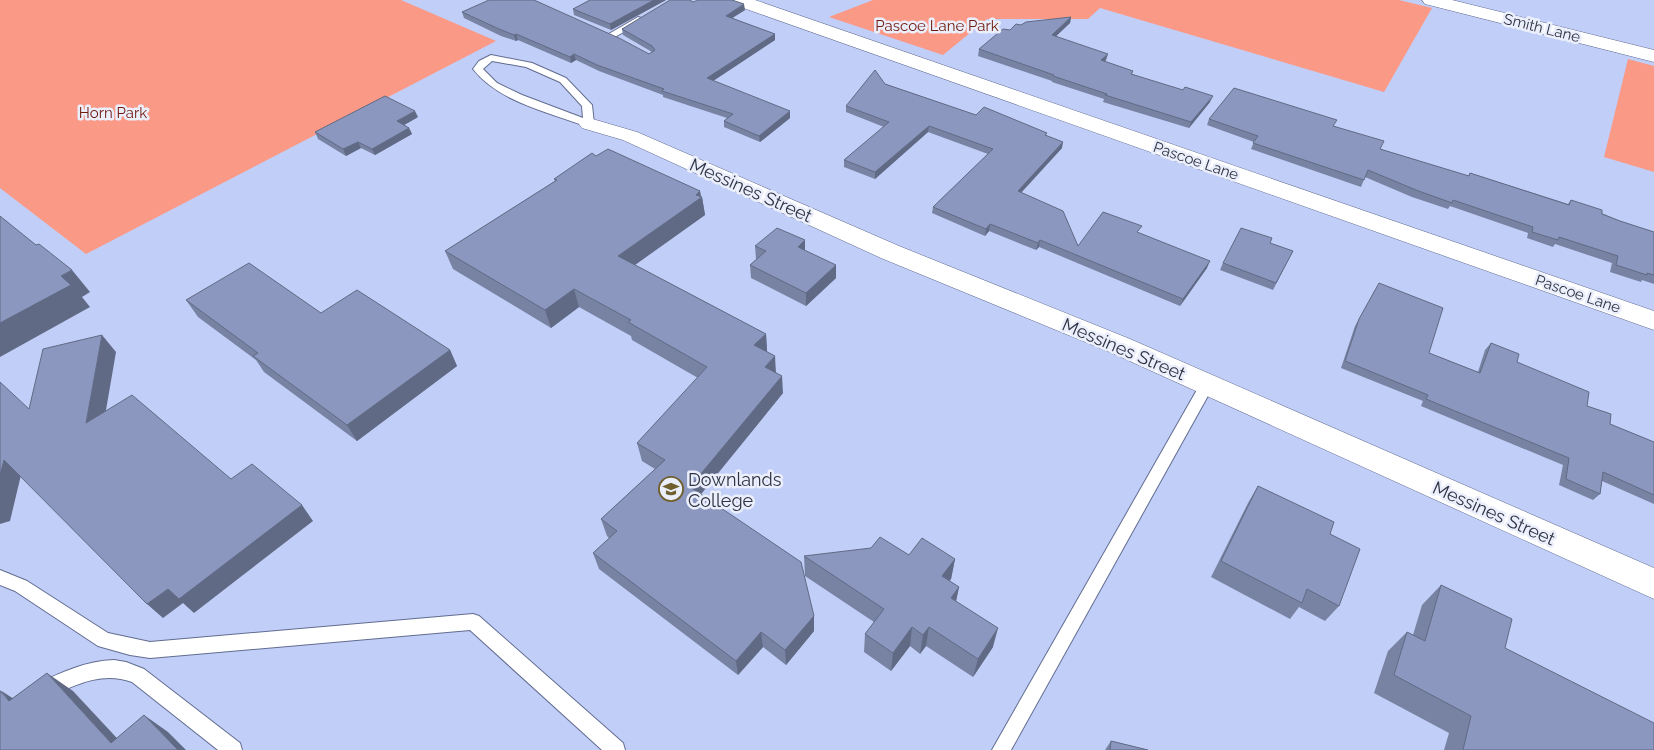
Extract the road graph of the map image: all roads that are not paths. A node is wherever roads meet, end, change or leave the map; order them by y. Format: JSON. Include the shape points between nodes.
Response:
{"nodes":[{"id":1,"x":738,"y":0,"type":"edge"},
{"id":2,"x":1431,"y":0,"type":"edge"},
{"id":3,"x":644,"y":17,"type":"edge"},
{"id":4,"x":626,"y":41,"type":"edge"},
{"id":5,"x":1654,"y":56,"type":"edge"},
{"id":6,"x":589,"y":124,"type":"junction"},
{"id":7,"x":1654,"y":321,"type":"edge"},
{"id":8,"x":1207,"y":385,"type":"junction"},
{"id":9,"x":0,"y":578,"type":"edge"},
{"id":10,"x":1654,"y":584,"type":"edge"},
{"id":11,"x":25,"y":698,"type":"edge"},
{"id":12,"x":233,"y":750,"type":"edge"},
{"id":13,"x":616,"y":750,"type":"edge"},
{"id":14,"x":1001,"y":750,"type":"edge"}],
"edges":[{"from":1,"to":7,"type":"street","name":"Pascoe Lane"},
{"from":2,"to":5,"type":"street","name":"Smith Lane"},
{"from":3,"to":4,"type":"lane","via":[[607,34]]},
{"from":6,"to":6,"type":"lane","via":[[518,97],[494,85],[478,69],[491,58],[501,59],[529,65],[563,80],[587,106]]},
{"from":6,"to":8,"type":"street","name":"Messines Street","via":[[630,136],[890,252],[1121,346]]},
{"from":8,"to":10,"type":"street","name":"Messines Street"},
{"from":8,"to":14,"type":"lane"},
{"from":9,"to":13,"type":"lane","via":[[21,586],[104,640],[150,650],[473,622]]},
{"from":11,"to":12,"type":"lane","via":[[88,671],[125,669],[138,675]]}]}
